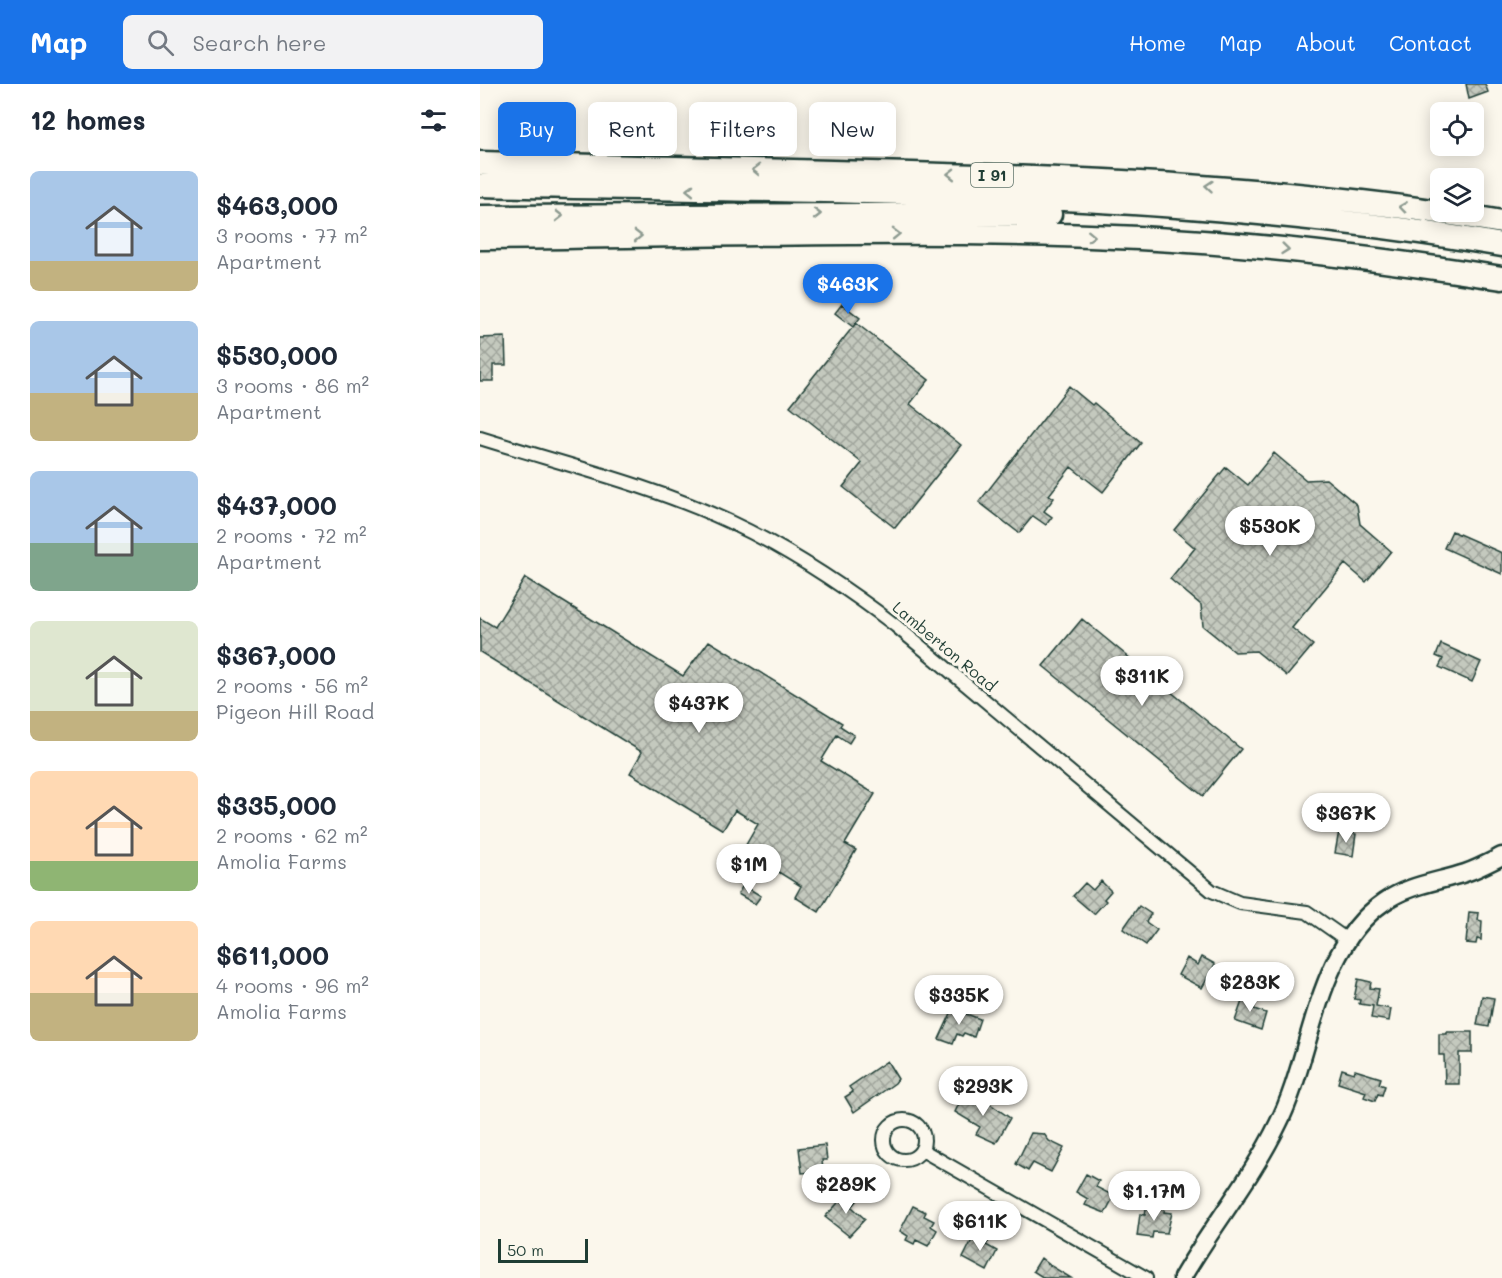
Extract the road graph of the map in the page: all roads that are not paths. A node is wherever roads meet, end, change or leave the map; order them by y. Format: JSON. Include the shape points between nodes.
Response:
{"nodes":[{"id":1,"x":480,"y":164,"type":"edge"},
{"id":2,"x":480,"y":185,"type":"edge"},
{"id":3,"x":533,"y":186,"type":"junction"},
{"id":4,"x":480,"y":193,"type":"edge"},
{"id":5,"x":487,"y":216,"type":"edge"},
{"id":6,"x":1502,"y":222,"type":"edge"},
{"id":7,"x":480,"y":238,"type":"edge"},
{"id":8,"x":1502,"y":245,"type":"edge"},
{"id":9,"x":1502,"y":257,"type":"edge"},
{"id":10,"x":1502,"y":278,"type":"edge"},
{"id":11,"x":480,"y":438,"type":"edge"},
{"id":12,"x":1502,"y":856,"type":"edge"},
{"id":13,"x":1347,"y":940,"type":"junction"},
{"id":14,"x":922,"y":1150,"type":"dead end"},
{"id":15,"x":1146,"y":1278,"type":"edge"},
{"id":16,"x":1182,"y":1278,"type":"edge"}],
"edges":[{"from":6,"to":1,"type":"highway","number":"I 91","one_way":true,"via":[[1305,195],[1133,181]]},
{"from":2,"to":3,"type":"highway"},
{"from":3,"to":4,"type":"highway"},
{"from":8,"to":3,"type":"highway","one_way":true,"via":[[1307,217],[1127,202]]},
{"from":5,"to":9,"type":"highway","one_way":true,"via":[[1090,215],[1300,230]]},
{"from":7,"to":10,"type":"highway","one_way":true,"via":[[1094,236],[1313,252]]},
{"from":11,"to":13,"type":"street","name":"Lamberton Road","via":[[663,495],[730,522],[799,558],[896,626],[1212,891],[1240,903],[1307,912]]},
{"from":12,"to":13,"type":"street","via":[[1466,872],[1400,892],[1382,902]]},
{"from":13,"to":16,"type":"street","via":[[1316,1011],[1279,1123]]},
{"from":14,"to":15,"type":"street"}]}
